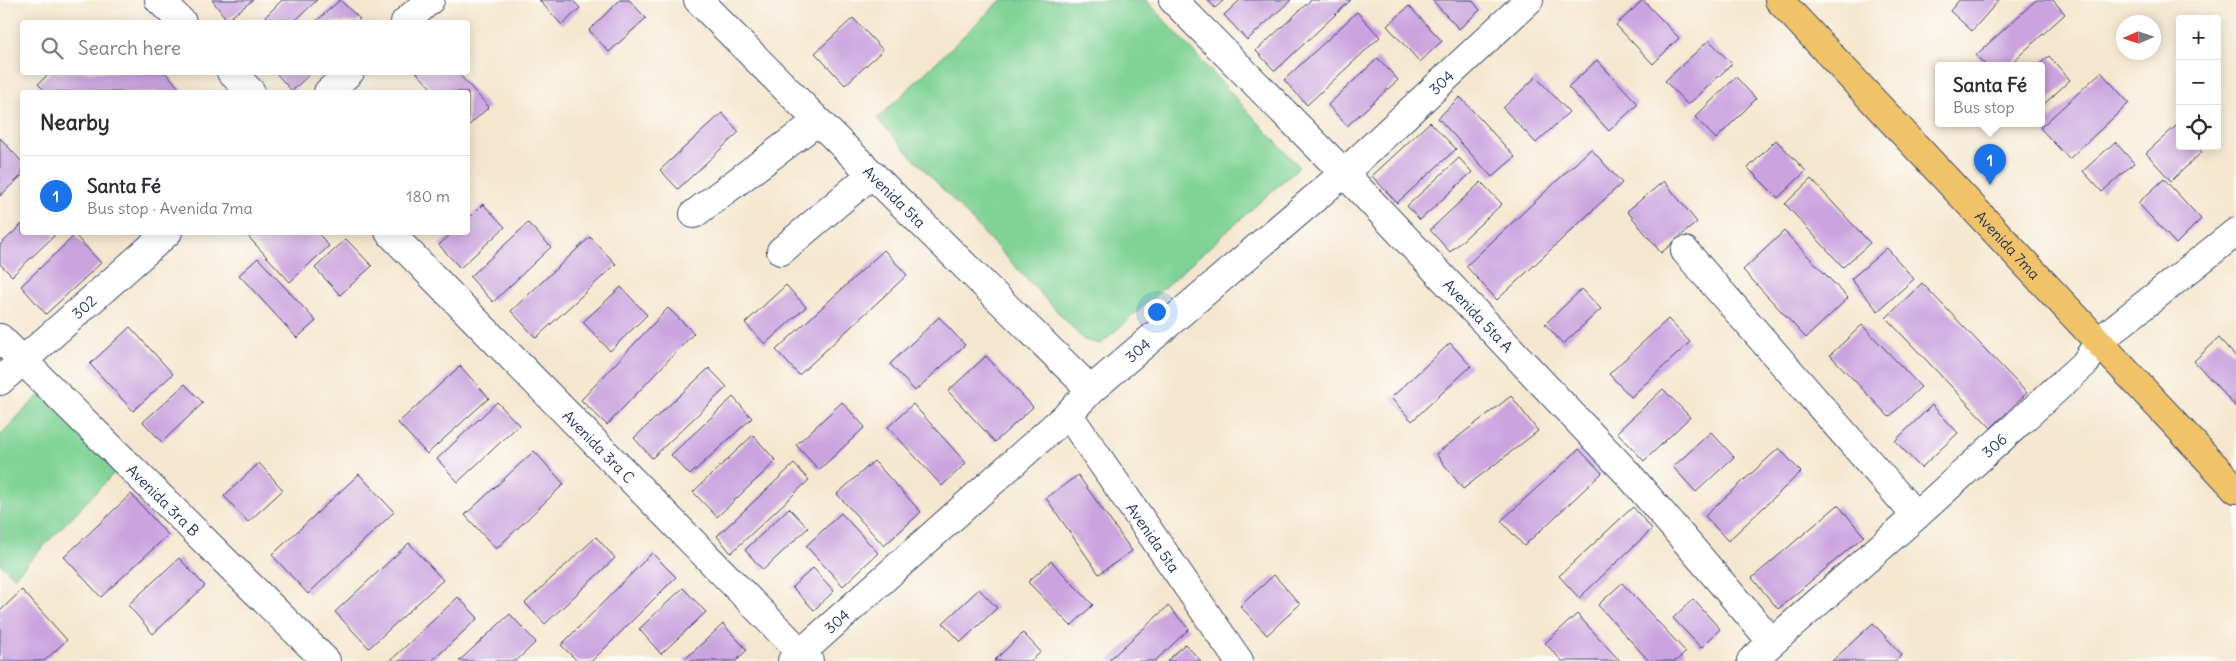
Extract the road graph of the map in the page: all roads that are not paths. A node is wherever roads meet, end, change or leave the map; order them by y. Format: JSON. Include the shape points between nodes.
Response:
{"nodes":[{"id":1,"x":159,"y":0,"type":"edge"},
{"id":2,"x":430,"y":0,"type":"edge"},
{"id":3,"x":698,"y":0,"type":"edge"},
{"id":4,"x":1173,"y":0,"type":"edge"},
{"id":5,"x":1529,"y":0,"type":"edge"},
{"id":6,"x":1779,"y":0,"type":"edge"},
{"id":7,"x":180,"y":20,"type":"edge"},
{"id":8,"x":407,"y":20,"type":"edge"},
{"id":9,"x":234,"y":75,"type":"edge"},
{"id":10,"x":347,"y":75,"type":"edge"},
{"id":11,"x":249,"y":90,"type":"edge"},
{"id":12,"x":330,"y":90,"type":"edge"},
{"id":13,"x":818,"y":122,"type":"junction"},
{"id":14,"x":872,"y":174,"type":"junction"},
{"id":15,"x":1344,"y":174,"type":"junction"},
{"id":16,"x":694,"y":214,"type":"dead end"},
{"id":17,"x":2236,"y":232,"type":"edge"},
{"id":18,"x":165,"y":235,"type":"edge"},
{"id":19,"x":392,"y":235,"type":"edge"},
{"id":20,"x":781,"y":251,"type":"dead end"},
{"id":21,"x":1685,"y":251,"type":"dead end"},
{"id":22,"x":0,"y":338,"type":"edge"},
{"id":23,"x":2099,"y":341,"type":"junction"},
{"id":24,"x":22,"y":360,"type":"junction"},
{"id":25,"x":0,"y":381,"type":"edge"},
{"id":26,"x":1091,"y":390,"type":"junction"},
{"id":27,"x":1068,"y":414,"type":"junction"},
{"id":28,"x":2236,"y":489,"type":"edge"},
{"id":29,"x":1916,"y":516,"type":"junction"},
{"id":30,"x":1772,"y":642,"type":"junction"},
{"id":31,"x":800,"y":658,"type":"edge"},
{"id":32,"x":326,"y":661,"type":"edge"},
{"id":33,"x":1239,"y":661,"type":"edge"},
{"id":34,"x":1751,"y":661,"type":"edge"}],
"edges":[{"from":1,"to":7,"type":"street"},
{"from":2,"to":8,"type":"street"},
{"from":3,"to":13,"type":"street","name":"Avenida 5ta"},
{"from":4,"to":15,"type":"street","name":"Avenida 5ta A"},
{"from":5,"to":15,"type":"street","name":"304"},
{"from":6,"to":23,"type":"highway","name":"Avenida 7ma"},
{"from":9,"to":11,"type":"street"},
{"from":10,"to":12,"type":"street"},
{"from":13,"to":14,"type":"street","name":"Avenida 5ta"},
{"from":13,"to":16,"type":"street"},
{"from":14,"to":20,"type":"street"},
{"from":14,"to":26,"type":"street","name":"Avenida 5ta"},
{"from":15,"to":26,"type":"street","name":"304"},
{"from":15,"to":30,"type":"street","name":"Avenida 5ta A","via":[[1630,476]]},
{"from":17,"to":23,"type":"street","name":"306"},
{"from":18,"to":24,"type":"street","name":"302"},
{"from":19,"to":31,"type":"street","name":"Avenida 3ra C"},
{"from":21,"to":29,"type":"street"},
{"from":22,"to":24,"type":"street","name":"Avenida 3ra B"},
{"from":23,"to":28,"type":"highway","name":"Avenida 7ma"},
{"from":23,"to":29,"type":"street","name":"306","via":[[2086,362]]},
{"from":24,"to":25,"type":"street","name":"302"},
{"from":24,"to":32,"type":"street","name":"Avenida 3ra B"},
{"from":26,"to":27,"type":"street","name":"304"},
{"from":27,"to":31,"type":"street","name":"304"},
{"from":27,"to":33,"type":"street","name":"Avenida 5ta"},
{"from":29,"to":30,"type":"street","name":"306"},
{"from":30,"to":34,"type":"street","name":"306"}]}
